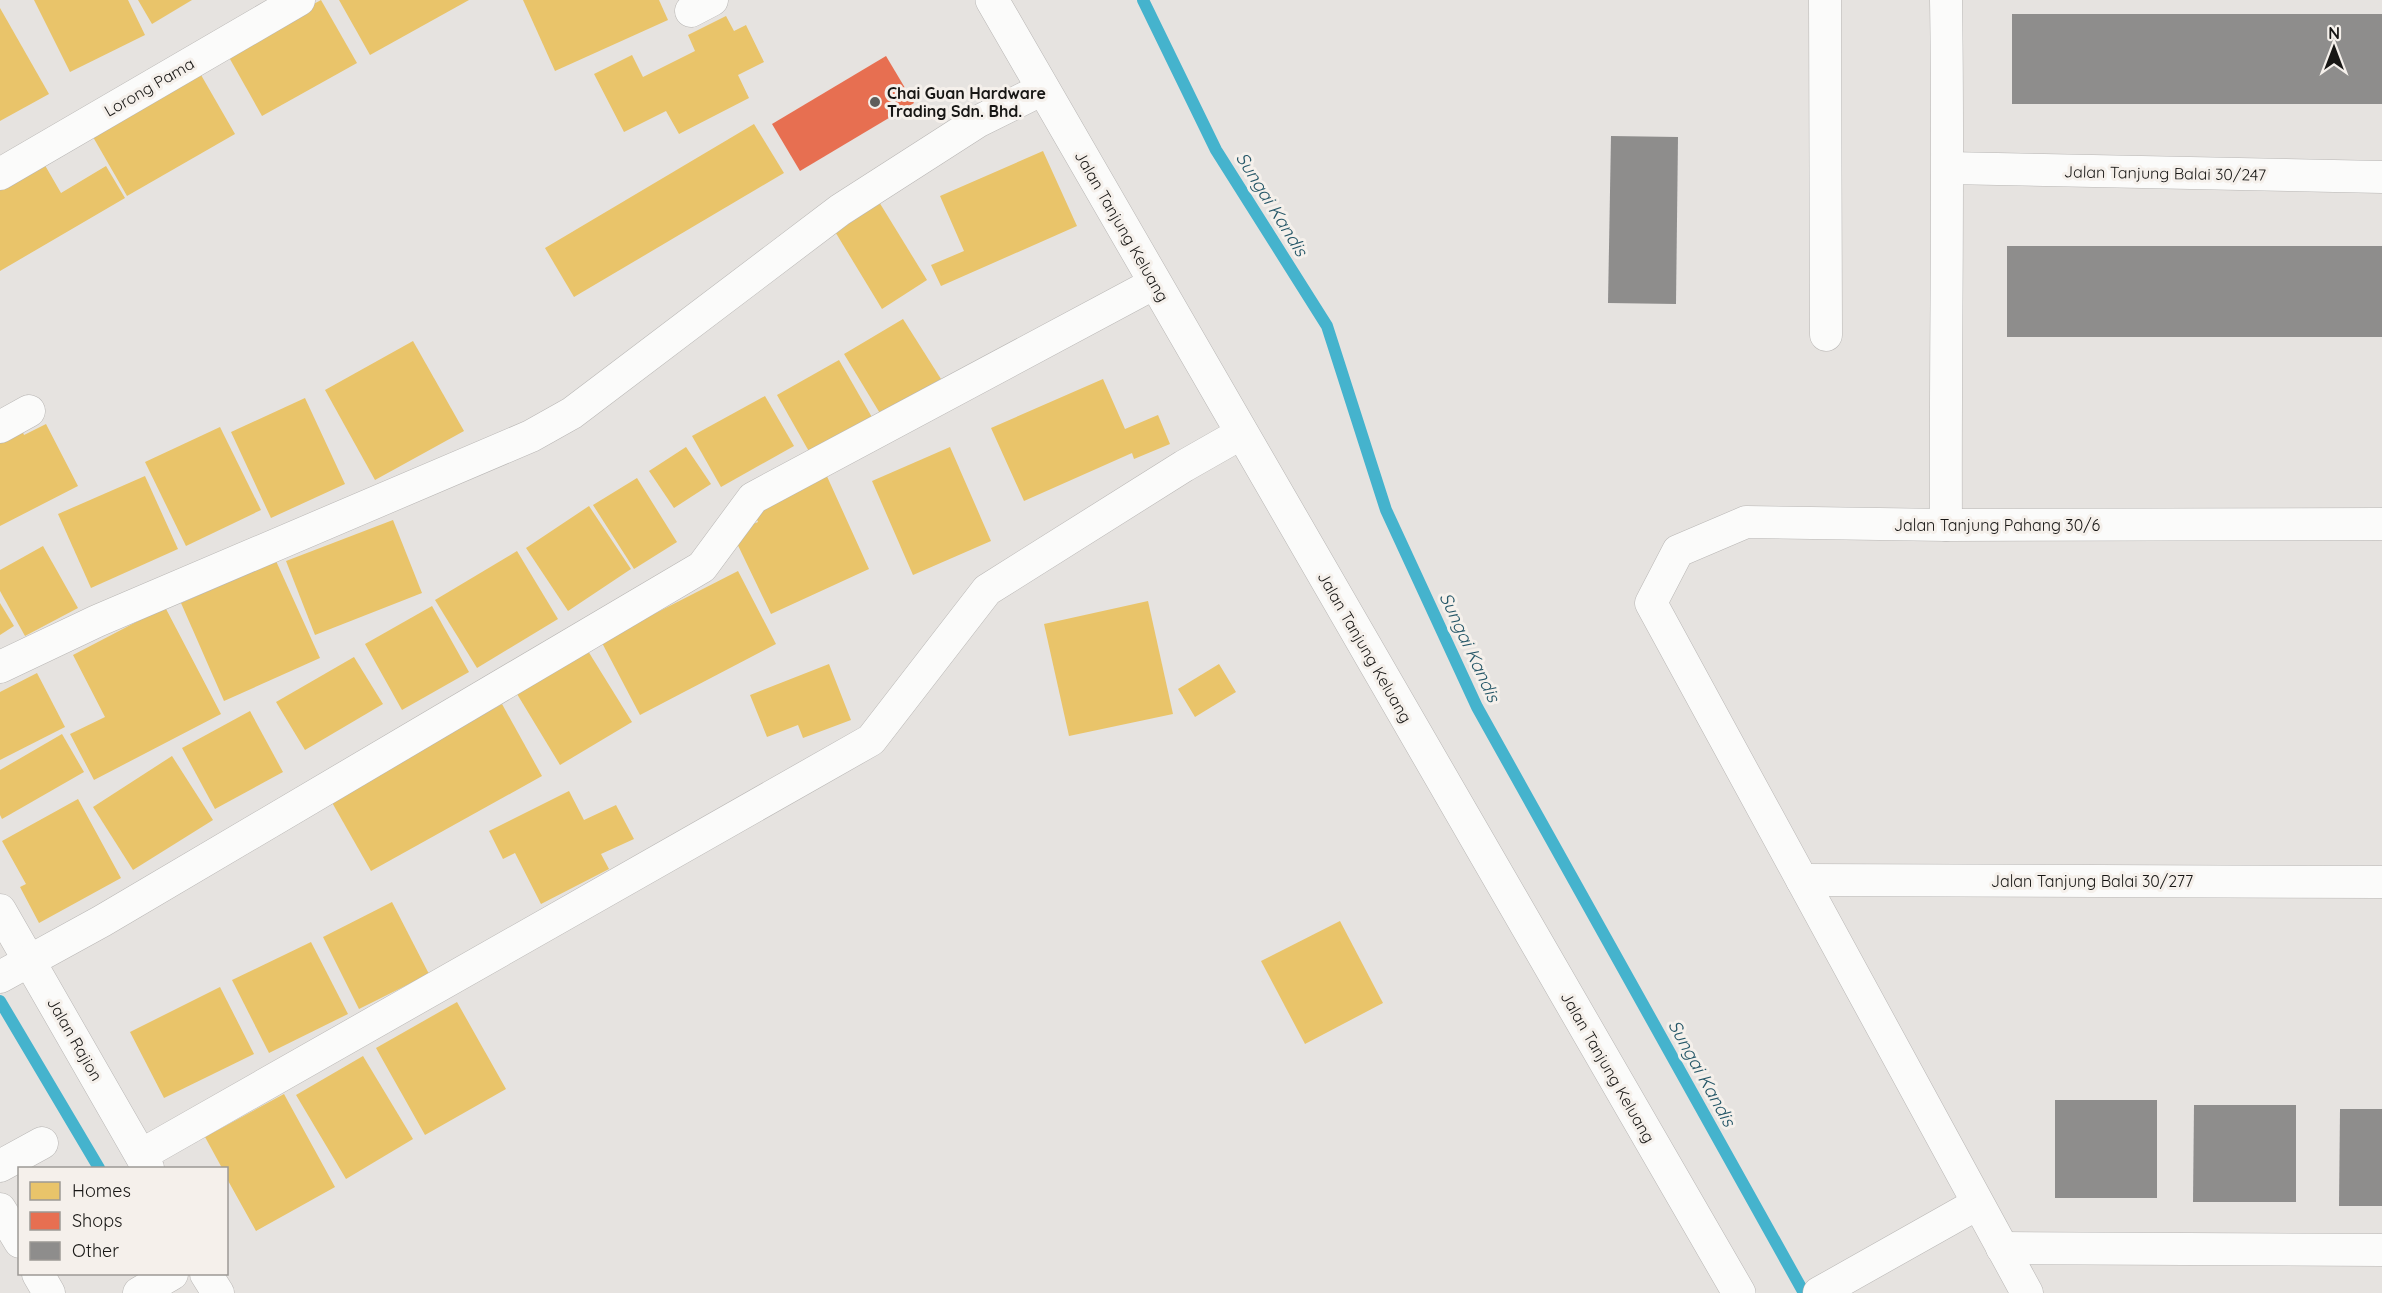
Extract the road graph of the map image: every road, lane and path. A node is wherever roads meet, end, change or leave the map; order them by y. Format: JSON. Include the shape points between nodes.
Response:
{"nodes":[{"id":1,"x":298,"y":0,"type":"edge"},
{"id":2,"x":992,"y":0,"type":"edge"},
{"id":3,"x":1825,"y":0,"type":"edge"},
{"id":4,"x":1946,"y":0,"type":"edge"},
{"id":5,"x":1033,"y":95,"type":"junction"},
{"id":6,"x":1948,"y":168,"type":"junction"},
{"id":7,"x":0,"y":174,"type":"edge"},
{"id":8,"x":2382,"y":177,"type":"edge"},
{"id":9,"x":1142,"y":290,"type":"junction"},
{"id":10,"x":1826,"y":335,"type":"dead end"},
{"id":11,"x":29,"y":411,"type":"dead end"},
{"id":12,"x":0,"y":427,"type":"edge"},
{"id":13,"x":1228,"y":441,"type":"junction"},
{"id":14,"x":2382,"y":524,"type":"edge"},
{"id":15,"x":1946,"y":525,"type":"junction"},
{"id":16,"x":0,"y":667,"type":"edge"},
{"id":17,"x":1802,"y":880,"type":"junction"},
{"id":18,"x":2382,"y":882,"type":"edge"},
{"id":19,"x":0,"y":910,"type":"edge"},
{"id":20,"x":11,"y":971,"type":"edge"},
{"id":21,"x":42,"y":1143,"type":"dead end"},
{"id":22,"x":145,"y":1162,"type":"edge"},
{"id":23,"x":0,"y":1166,"type":"edge"},
{"id":24,"x":1977,"y":1204,"type":"junction"},
{"id":25,"x":0,"y":1209,"type":"edge"},
{"id":26,"x":18,"y":1239,"type":"edge"},
{"id":27,"x":2002,"y":1248,"type":"junction"},
{"id":28,"x":2382,"y":1250,"type":"edge"},
{"id":29,"x":39,"y":1275,"type":"edge"},
{"id":30,"x":170,"y":1275,"type":"edge"},
{"id":31,"x":207,"y":1275,"type":"edge"},
{"id":32,"x":1821,"y":1292,"type":"edge"},
{"id":33,"x":50,"y":1293,"type":"edge"},
{"id":34,"x":139,"y":1293,"type":"edge"},
{"id":35,"x":218,"y":1293,"type":"edge"},
{"id":36,"x":1739,"y":1293,"type":"edge"},
{"id":37,"x":2027,"y":1293,"type":"edge"}],
"edges":[{"from":1,"to":7,"type":"street","name":"Lorong Pama"},
{"from":2,"to":5,"type":"main road","name":"Jalan Tanjung Keluang"},
{"from":3,"to":10,"type":"street"},
{"from":4,"to":6,"type":"street"},
{"from":5,"to":9,"type":"main road","name":"Jalan Tanjung Keluang"},
{"from":5,"to":16,"type":"street","via":[[977,122],[840,210],[572,413],[531,436],[97,621]]},
{"from":6,"to":8,"type":"street","name":"Jalan Tanjung Balai 30/247"},
{"from":6,"to":15,"type":"street"},
{"from":9,"to":13,"type":"main road","name":"Jalan Tanjung Keluang"},
{"from":9,"to":20,"type":"street","via":[[753,498],[702,567]]},
{"from":11,"to":12,"type":"street"},
{"from":13,"to":22,"type":"street","via":[[987,590],[871,740],[171,1136]]},
{"from":13,"to":36,"type":"main road","name":"Jalan Tanjung Keluang"},
{"from":14,"to":15,"type":"street","name":"Jalan Tanjung Pahang 30/6"},
{"from":15,"to":17,"type":"street","name":"Jalan Tanjung Pahang 30/6","via":[[1746,522],[1678,551],[1651,603]]},
{"from":17,"to":18,"type":"street","name":"Jalan Tanjung Balai 30/277"},
{"from":17,"to":24,"type":"street"},
{"from":19,"to":20,"type":"street","name":"Jalan Rajion"},
{"from":20,"to":22,"type":"street","name":"Jalan Rajion"},
{"from":21,"to":23,"type":"street"},
{"from":24,"to":27,"type":"street"},
{"from":24,"to":32,"type":"street"},
{"from":25,"to":26,"type":"street"},
{"from":27,"to":28,"type":"street"},
{"from":27,"to":37,"type":"street"},
{"from":29,"to":33,"type":"street"},
{"from":30,"to":34,"type":"street"},
{"from":31,"to":35,"type":"street"}]}
